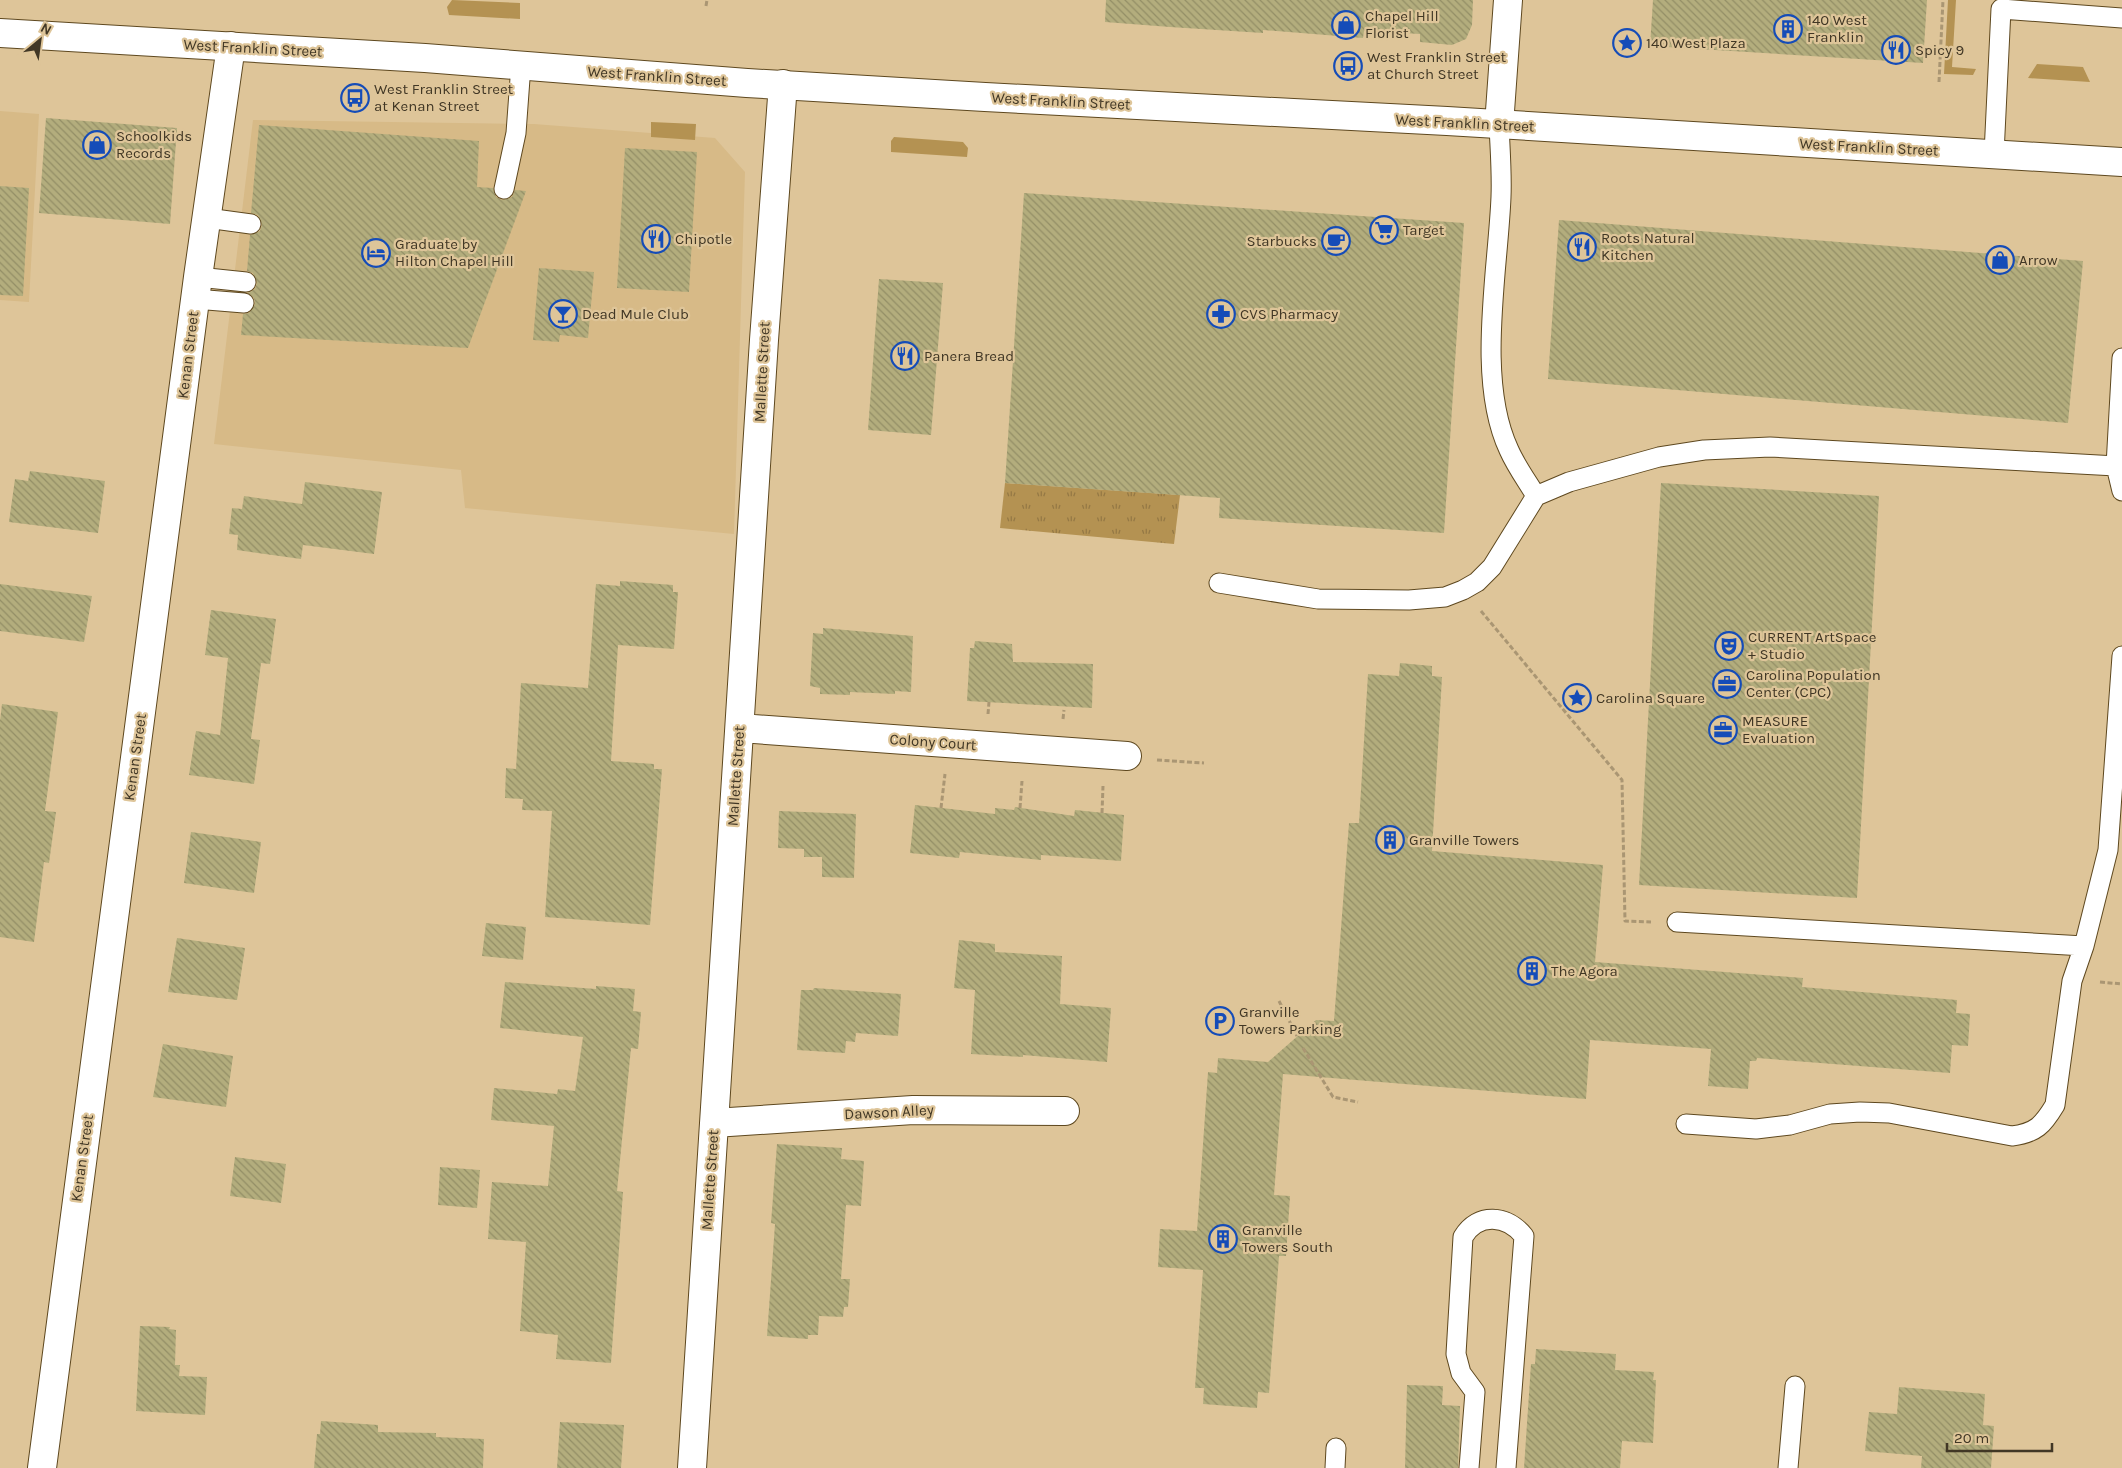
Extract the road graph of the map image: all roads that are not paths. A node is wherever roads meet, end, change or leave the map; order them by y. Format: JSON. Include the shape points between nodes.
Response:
{"nodes":[{"id":1,"x":1508,"y":0,"type":"edge"},
{"id":2,"x":2122,"y":18,"type":"edge"},
{"id":3,"x":0,"y":33,"type":"edge"},
{"id":4,"x":231,"y":46,"type":"junction"},
{"id":5,"x":521,"y":65,"type":"junction"},
{"id":6,"x":783,"y":84,"type":"junction"},
{"id":7,"x":1499,"y":125,"type":"junction"},
{"id":8,"x":1994,"y":154,"type":"junction"},
{"id":9,"x":2122,"y":162,"type":"edge"},
{"id":10,"x":504,"y":189,"type":"dead end"},
{"id":11,"x":206,"y":218,"type":"junction"},
{"id":12,"x":251,"y":224,"type":"dead end"},
{"id":13,"x":246,"y":282,"type":"dead end"},
{"id":14,"x":196,"y":288,"type":"junction"},
{"id":15,"x":244,"y":303,"type":"dead end"},
{"id":16,"x":2122,"y":358,"type":"edge"},
{"id":17,"x":2116,"y":466,"type":"junction"},
{"id":18,"x":2122,"y":491,"type":"edge"},
{"id":19,"x":1536,"y":496,"type":"junction"},
{"id":20,"x":1219,"y":583,"type":"dead end"},
{"id":21,"x":2122,"y":656,"type":"edge"},
{"id":22,"x":740,"y":728,"type":"junction"},
{"id":23,"x":1126,"y":756,"type":"road end"},
{"id":24,"x":1677,"y":922,"type":"road end"},
{"id":25,"x":2084,"y":946,"type":"junction"},
{"id":26,"x":1064,"y":1111,"type":"dead end"},
{"id":27,"x":714,"y":1123,"type":"junction"},
{"id":28,"x":1686,"y":1124,"type":"dead end"},
{"id":29,"x":1795,"y":1386,"type":"dead end"},
{"id":30,"x":1336,"y":1448,"type":"dead end"},
{"id":31,"x":42,"y":1468,"type":"edge"},
{"id":32,"x":692,"y":1468,"type":"edge"},
{"id":33,"x":1335,"y":1468,"type":"edge"},
{"id":34,"x":1470,"y":1468,"type":"edge"},
{"id":35,"x":1506,"y":1468,"type":"edge"},
{"id":36,"x":1788,"y":1468,"type":"edge"}],
"edges":[{"from":1,"to":7,"type":"street"},
{"from":2,"to":8,"type":"lane","via":[[2002,9]]},
{"from":3,"to":4,"type":"street","name":"West Franklin Street"},
{"from":4,"to":5,"type":"street","name":"West Franklin Street"},
{"from":4,"to":11,"type":"street","name":"Kenan Street"},
{"from":5,"to":6,"type":"street","name":"West Franklin Street"},
{"from":5,"to":10,"type":"lane","via":[[516,133]]},
{"from":6,"to":7,"type":"street","name":"West Franklin Street"},
{"from":6,"to":22,"type":"street","name":"Mallette Street"},
{"from":7,"to":8,"type":"street","name":"West Franklin Street"},
{"from":7,"to":19,"type":"lane","via":[[1501,196],[1493,302],[1494,392],[1508,450]]},
{"from":8,"to":9,"type":"street","name":"West Franklin Street"},
{"from":11,"to":12,"type":"lane"},
{"from":11,"to":14,"type":"street","name":"Kenan Street"},
{"from":13,"to":14,"type":"lane"},
{"from":14,"to":15,"type":"lane"},
{"from":14,"to":31,"type":"street","name":"Kenan Street"},
{"from":16,"to":17,"type":"lane"},
{"from":17,"to":18,"type":"lane"},
{"from":17,"to":19,"type":"lane","via":[[1770,447],[1713,449],[1659,457],[1569,482]]},
{"from":19,"to":20,"type":"lane","via":[[1492,567],[1463,590],[1446,597],[1318,599]]},
{"from":21,"to":25,"type":"lane","via":[[2108,850]]},
{"from":22,"to":23,"type":"street","name":"Colony Court"},
{"from":22,"to":27,"type":"street","name":"Mallette Street"},
{"from":24,"to":25,"type":"lane"},
{"from":25,"to":28,"type":"lane","via":[[2072,981],[2055,1105],[2045,1121],[2029,1134],[2012,1136],[1889,1113],[1860,1112],[1830,1114],[1790,1125],[1756,1129]]},
{"from":26,"to":27,"type":"street","name":"Dawson Alley","via":[[913,1110]]},
{"from":27,"to":32,"type":"street","name":"Mallette Street"},
{"from":29,"to":36,"type":"lane"},
{"from":30,"to":33,"type":"lane"},
{"from":34,"to":35,"type":"lane","via":[[1475,1392],[1461,1373],[1456,1354],[1463,1237],[1470,1225],[1486,1219],[1515,1225],[1524,1236]]}]}
